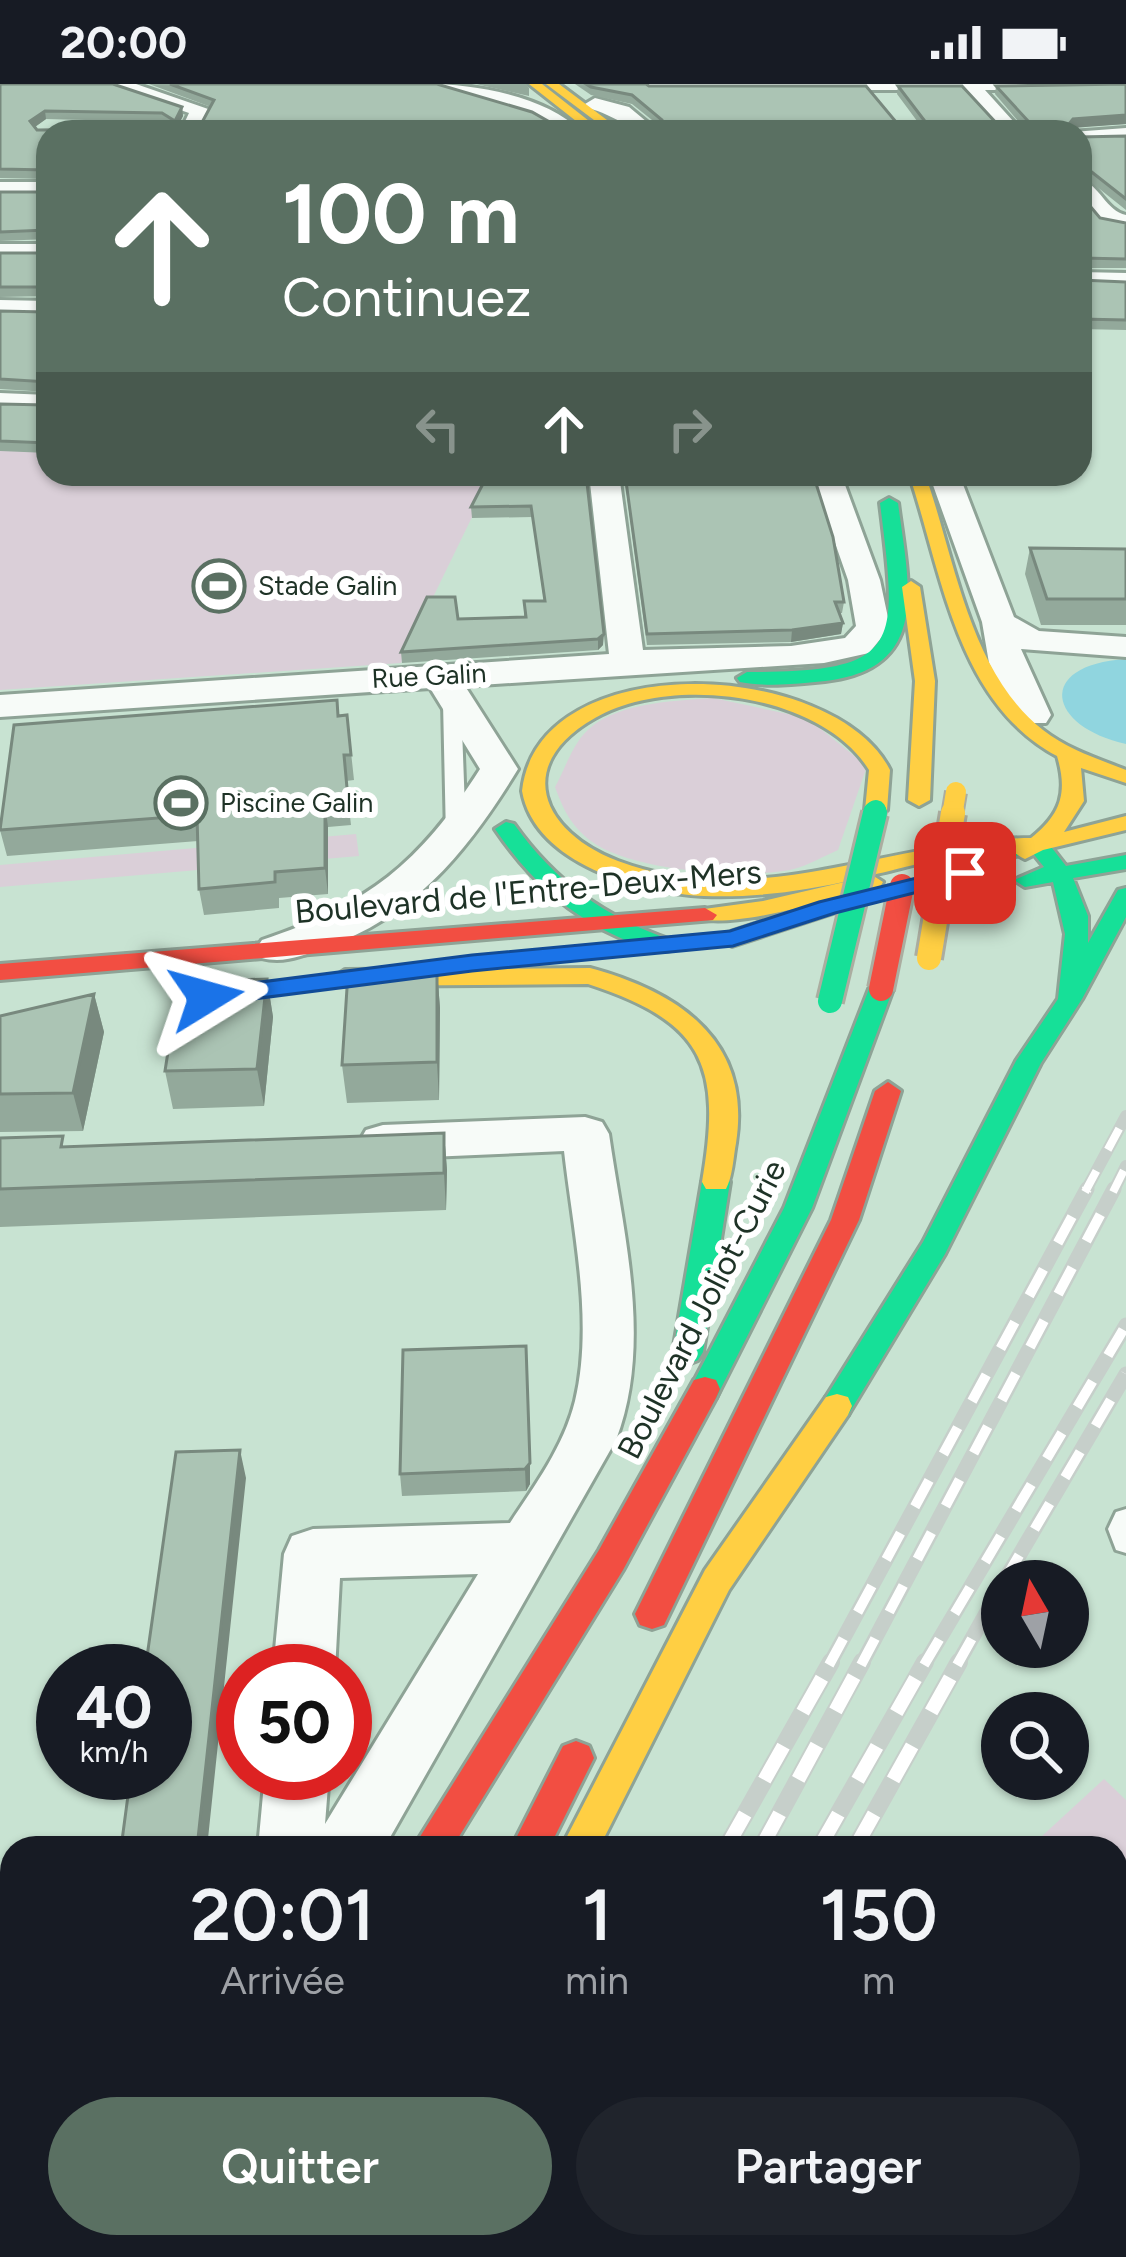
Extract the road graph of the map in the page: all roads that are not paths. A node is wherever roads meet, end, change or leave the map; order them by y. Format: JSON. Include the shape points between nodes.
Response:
{"nodes":[{"id":1,"x":115,"y":84,"type":"edge"},
{"id":2,"x":436,"y":84,"type":"edge"},
{"id":3,"x":649,"y":84,"type":"edge"},
{"id":4,"x":1052,"y":84,"type":"edge"},
{"id":5,"x":962,"y":86,"type":"edge"},
{"id":6,"x":544,"y":90,"type":"edge"},
{"id":7,"x":880,"y":93,"type":"edge"},
{"id":8,"x":587,"y":98,"type":"edge"},
{"id":9,"x":196,"y":120,"type":"edge"},
{"id":10,"x":564,"y":120,"type":"edge"},
{"id":11,"x":599,"y":120,"type":"edge"},
{"id":12,"x":609,"y":120,"type":"edge"},
{"id":13,"x":633,"y":120,"type":"edge"},
{"id":14,"x":1000,"y":120,"type":"edge"},
{"id":15,"x":1126,"y":134,"type":"edge"},
{"id":16,"x":1092,"y":135,"type":"edge"},
{"id":17,"x":0,"y":189,"type":"edge"},
{"id":18,"x":36,"y":189,"type":"edge"},
{"id":19,"x":1092,"y":190,"type":"edge"},
{"id":20,"x":1118,"y":228,"type":"edge"},
{"id":21,"x":0,"y":251,"type":"edge"},
{"id":22,"x":36,"y":251,"type":"edge"},
{"id":23,"x":1092,"y":279,"type":"edge"},
{"id":24,"x":1126,"y":280,"type":"edge"},
{"id":25,"x":36,"y":311,"type":"edge"},
{"id":26,"x":4,"y":315,"type":"edge"},
{"id":27,"x":0,"y":401,"type":"edge"},
{"id":28,"x":36,"y":402,"type":"edge"},
{"id":29,"x":605,"y":486,"type":"edge"},
{"id":30,"x":830,"y":486,"type":"edge"},
{"id":31,"x":891,"y":486,"type":"edge"},
{"id":32,"x":891,"y":486,"type":"edge"},
{"id":33,"x":892,"y":486,"type":"edge"},
{"id":34,"x":921,"y":486,"type":"edge"},
{"id":35,"x":948,"y":486,"type":"edge"},
{"id":36,"x":999,"y":622,"type":"junction"},
{"id":37,"x":1078,"y":646,"type":"junction"},
{"id":38,"x":1126,"y":647,"type":"edge"},
{"id":39,"x":627,"y":660,"type":"junction"},
{"id":40,"x":956,"y":681,"type":"dead end"},
{"id":41,"x":1014,"y":682,"type":"junction"},
{"id":42,"x":448,"y":688,"type":"junction"},
{"id":43,"x":0,"y":706,"type":"edge"},
{"id":44,"x":1067,"y":756,"type":"junction"},
{"id":45,"x":499,"y":769,"type":"junction"},
{"id":46,"x":1126,"y":777,"type":"edge"},
{"id":47,"x":957,"y":783,"type":"dead end"},
{"id":48,"x":1126,"y":823,"type":"edge"},
{"id":49,"x":456,"y":836,"type":"junction"},
{"id":50,"x":1037,"y":844,"type":"junction"},
{"id":51,"x":1126,"y":862,"type":"edge"},
{"id":52,"x":1063,"y":872,"type":"junction"},
{"id":53,"x":1126,"y":895,"type":"edge"},
{"id":54,"x":608,"y":926,"type":"junction"},
{"id":55,"x":733,"y":939,"type":"junction"},
{"id":56,"x":663,"y":945,"type":"junction"},
{"id":57,"x":265,"y":952,"type":"junction"},
{"id":58,"x":0,"y":972,"type":"edge"},
{"id":59,"x":925,"y":979,"type":"dead end"},
{"id":60,"x":1070,"y":998,"type":"junction"},
{"id":61,"x":826,"y":1012,"type":"dead end"},
{"id":62,"x":896,"y":1067,"type":"dead end"},
{"id":63,"x":330,"y":1144,"type":"edge"},
{"id":64,"x":733,"y":1256,"type":"dead end"},
{"id":65,"x":1126,"y":1521,"type":"edge"},
{"id":66,"x":1126,"y":1540,"type":"edge"},
{"id":67,"x":526,"y":1548,"type":"junction"},
{"id":68,"x":544,"y":1611,"type":"dead end"},
{"id":69,"x":306,"y":1644,"type":"edge"},
{"id":70,"x":636,"y":1644,"type":"dead end"},
{"id":71,"x":593,"y":1726,"type":"dead end"},
{"id":72,"x":466,"y":1786,"type":"junction"},
{"id":73,"x":295,"y":1800,"type":"edge"},
{"id":74,"x":292,"y":1836,"type":"edge"},
{"id":75,"x":356,"y":1836,"type":"edge"},
{"id":76,"x":438,"y":1836,"type":"edge"},
{"id":77,"x":536,"y":1836,"type":"edge"},
{"id":78,"x":585,"y":1836,"type":"edge"}],
"edges":[{"from":1,"to":9,"type":"street","via":[[201,110]]},
{"from":2,"to":6,"type":"street"},
{"from":3,"to":7,"type":"street"},
{"from":4,"to":5,"type":"street"},
{"from":5,"to":7,"type":"street"},
{"from":5,"to":14,"type":"street"},
{"from":6,"to":8,"type":"main road"},
{"from":6,"to":10,"type":"street"},
{"from":6,"to":11,"type":"main road"},
{"from":8,"to":12,"type":"main road"},
{"from":8,"to":13,"type":"street"},
{"from":15,"to":16,"type":"street"},
{"from":17,"to":18,"type":"street"},
{"from":19,"to":20,"type":"street"},
{"from":21,"to":22,"type":"street"},
{"from":23,"to":24,"type":"street"},
{"from":25,"to":26,"type":"street"},
{"from":27,"to":28,"type":"street"},
{"from":29,"to":39,"type":"street"},
{"from":30,"to":39,"type":"street","name":"Rue Galin","via":[[864,580],[869,636],[813,654]]},
{"from":31,"to":45,"type":"main road","via":[[898,630],[880,657],[833,674],[625,683],[555,709],[511,746]]},
{"from":32,"to":72,"type":"main road","name":"Boulevard Joliot-Curie","bridge":true,"via":[[922,658],[919,800],[881,988],[798,1208],[717,1367],[611,1560]]},
{"from":33,"to":40,"type":"main road","via":[[934,554]]},
{"from":34,"to":44,"type":"main road","via":[[997,698]]},
{"from":35,"to":36,"type":"street"},
{"from":36,"to":37,"type":"street","via":[[1019,638]]},
{"from":36,"to":41,"type":"street"},
{"from":37,"to":38,"type":"street"},
{"from":37,"to":41,"type":"street","via":[[1039,655]]},
{"from":39,"to":42,"type":"street","name":"Rue Galin"},
{"from":41,"to":44,"type":"street"},
{"from":42,"to":43,"type":"street","name":"Rue Galin"},
{"from":42,"to":45,"type":"street"},
{"from":42,"to":49,"type":"lane"},
{"from":44,"to":46,"type":"main road"},
{"from":44,"to":50,"type":"main road","via":[[1079,780],[1076,804]]},
{"from":45,"to":49,"type":"street"},
{"from":45,"to":54,"type":"main road","via":[[496,803],[518,850],[569,902]]},
{"from":47,"to":59,"type":"main road","bridge":true},
{"from":48,"to":50,"type":"main road","name":"Boulevard de l'Entre-Deux-Mers"},
{"from":49,"to":57,"type":"street","via":[[422,875],[371,913]]},
{"from":50,"to":52,"type":"main road"},
{"from":50,"to":54,"type":"main road","name":"Boulevard de l'Entre-Deux-Mers","via":[[763,908]]},
{"from":50,"to":55,"type":"main road","via":[[1011,862]]},
{"from":50,"to":61,"type":"main road","bridge":true,"via":[[990,844],[830,879],[765,888],[672,886],[596,862],[542,817],[532,786],[554,736],[601,706],[671,690],[737,692],[803,709],[847,731],[877,766],[880,787],[876,810]]},
{"from":51,"to":52,"type":"main road","name":"Boulevard de l'Entre-Deux-Mers"},
{"from":52,"to":55,"type":"main road","name":"Boulevard de l'Entre-Deux-Mers"},
{"from":52,"to":60,"type":"main road","via":[[1080,910]]},
{"from":53,"to":60,"type":"main road"},
{"from":54,"to":56,"type":"main road"},
{"from":54,"to":57,"type":"main road","name":"Boulevard de l'Entre-Deux-Mers"},
{"from":55,"to":56,"type":"main road","name":"Boulevard de l'Entre-Deux-Mers"},
{"from":56,"to":64,"type":"main road","name":"Boulevard de l'Entre-Deux-Mers","via":[[335,980],[590,976],[678,1017],[718,1065],[726,1121],[682,1362]]},
{"from":57,"to":58,"type":"main road","name":"Boulevard de l'Entre-Deux-Mers"},
{"from":60,"to":78,"type":"main road","via":[[912,1284],[716,1580]]},
{"from":62,"to":70,"type":"main road","via":[[845,1220]]},
{"from":63,"to":67,"type":"street","via":[[585,1134],[608,1348],[603,1399],[580,1460]]},
{"from":65,"to":66,"type":"lane"},
{"from":67,"to":69,"type":"street","via":[[313,1554]]},
{"from":67,"to":75,"type":"street"},
{"from":68,"to":72,"type":"main road"},
{"from":71,"to":77,"type":"main road"},
{"from":72,"to":76,"type":"main road","name":"Boulevard Joliot-Curie"},
{"from":73,"to":74,"type":"street"}]}
